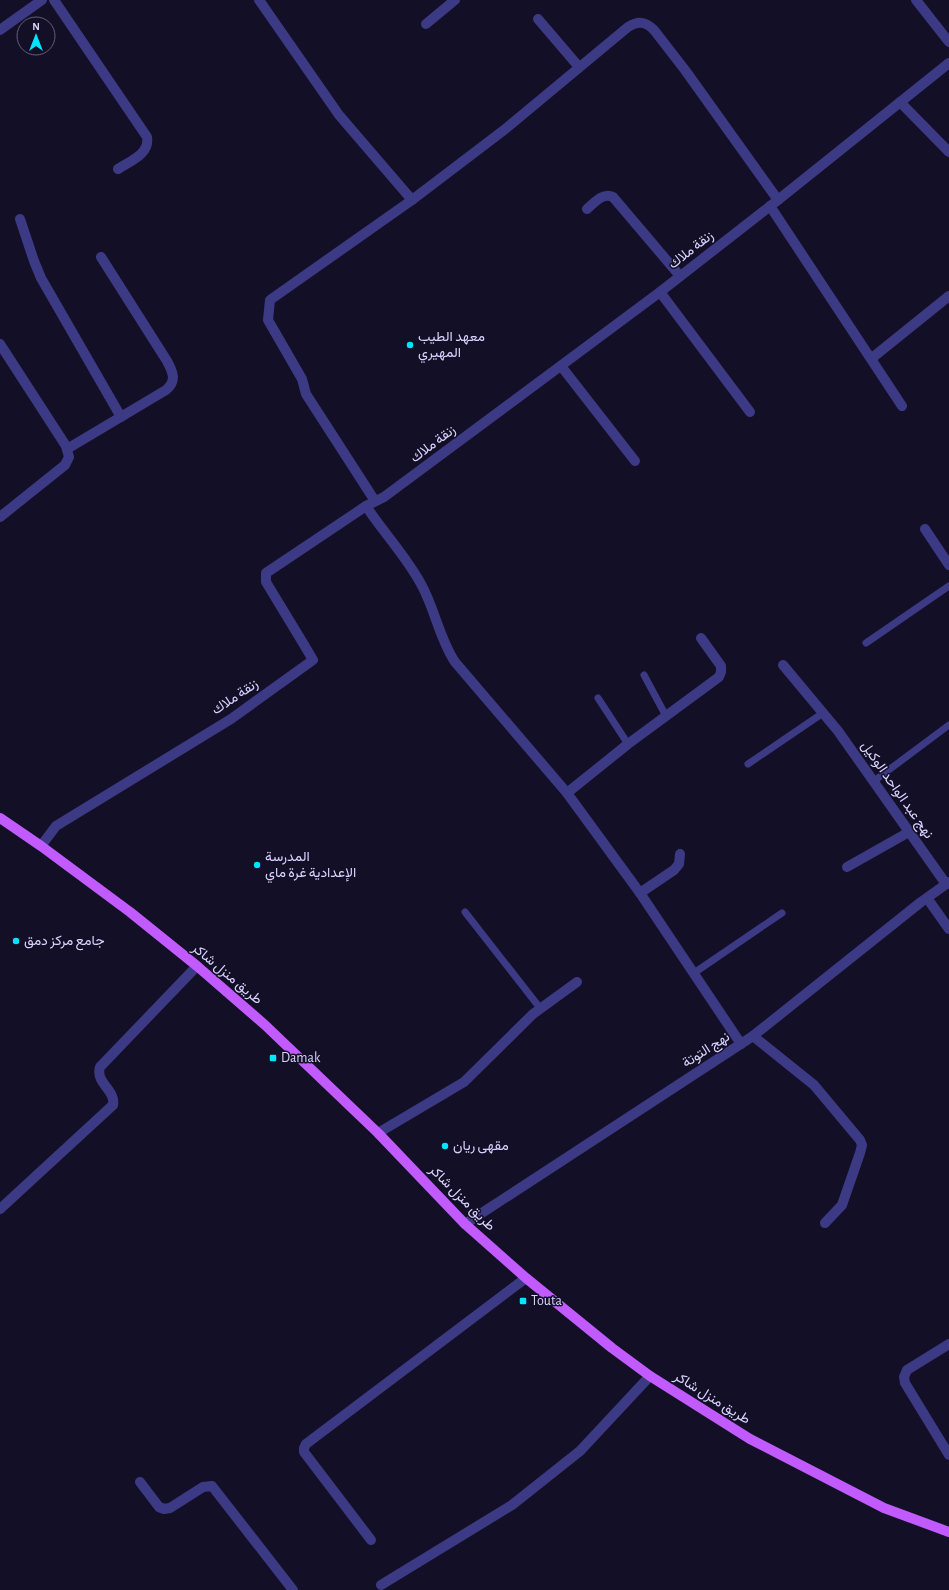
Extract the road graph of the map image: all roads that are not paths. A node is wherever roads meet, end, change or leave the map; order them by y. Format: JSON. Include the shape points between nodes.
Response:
{"nodes":[{"id":1,"x":42,"y":0,"type":"edge"},
{"id":2,"x":54,"y":0,"type":"edge"},
{"id":3,"x":259,"y":0,"type":"edge"},
{"id":4,"x":455,"y":0,"type":"edge"},
{"id":5,"x":916,"y":0,"type":"edge"},
{"id":6,"x":538,"y":19,"type":"dead end"},
{"id":7,"x":426,"y":24,"type":"dead end"},
{"id":8,"x":0,"y":30,"type":"edge"},
{"id":9,"x":949,"y":42,"type":"edge"},
{"id":10,"x":949,"y":62,"type":"edge"},
{"id":11,"x":579,"y":67,"type":"junction"},
{"id":12,"x":900,"y":102,"type":"junction"},
{"id":13,"x":949,"y":152,"type":"edge"},
{"id":14,"x":118,"y":168,"type":"dead end"},
{"id":15,"x":412,"y":200,"type":"junction"},
{"id":16,"x":774,"y":203,"type":"junction"},
{"id":17,"x":587,"y":209,"type":"dead end"},
{"id":18,"x":20,"y":219,"type":"dead end"},
{"id":19,"x":102,"y":257,"type":"dead end"},
{"id":20,"x":680,"y":276,"type":"junction"},
{"id":21,"x":660,"y":292,"type":"junction"},
{"id":22,"x":949,"y":296,"type":"edge"},
{"id":23,"x":0,"y":344,"type":"edge"},
{"id":24,"x":872,"y":358,"type":"junction"},
{"id":25,"x":561,"y":366,"type":"junction"},
{"id":26,"x":902,"y":406,"type":"dead end"},
{"id":27,"x":750,"y":412,"type":"dead end"},
{"id":28,"x":121,"y":416,"type":"junction"},
{"id":29,"x":67,"y":448,"type":"junction"},
{"id":30,"x":635,"y":461,"type":"dead end"},
{"id":31,"x":371,"y":504,"type":"junction"},
{"id":32,"x":0,"y":517,"type":"edge"},
{"id":33,"x":925,"y":529,"type":"dead end"},
{"id":34,"x":949,"y":565,"type":"edge"},
{"id":35,"x":949,"y":586,"type":"edge"},
{"id":36,"x":701,"y":638,"type":"dead end"},
{"id":37,"x":866,"y":643,"type":"dead end"},
{"id":38,"x":783,"y":665,"type":"dead end"},
{"id":39,"x":644,"y":675,"type":"dead end"},
{"id":40,"x":598,"y":698,"type":"dead end"},
{"id":41,"x":823,"y":713,"type":"junction"},
{"id":42,"x":666,"y":716,"type":"junction"},
{"id":43,"x":949,"y":725,"type":"edge"},
{"id":44,"x":628,"y":744,"type":"junction"},
{"id":45,"x":748,"y":764,"type":"dead end"},
{"id":46,"x":874,"y":781,"type":"junction"},
{"id":47,"x":567,"y":793,"type":"junction"},
{"id":48,"x":0,"y":818,"type":"edge"},
{"id":49,"x":908,"y":832,"type":"junction"},
{"id":50,"x":41,"y":846,"type":"junction"},
{"id":51,"x":680,"y":854,"type":"dead end"},
{"id":52,"x":847,"y":867,"type":"dead end"},
{"id":53,"x":947,"y":883,"type":"edge"},
{"id":54,"x":640,"y":893,"type":"junction"},
{"id":55,"x":927,"y":898,"type":"junction"},
{"id":56,"x":466,"y":912,"type":"dead end"},
{"id":57,"x":782,"y":912,"type":"dead end"},
{"id":58,"x":949,"y":929,"type":"edge"},
{"id":59,"x":197,"y":966,"type":"junction"},
{"id":60,"x":694,"y":973,"type":"junction"},
{"id":61,"x":577,"y":982,"type":"dead end"},
{"id":62,"x":540,"y":1008,"type":"junction"},
{"id":63,"x":753,"y":1036,"type":"junction"},
{"id":64,"x":741,"y":1044,"type":"junction"},
{"id":65,"x":378,"y":1133,"type":"junction"},
{"id":66,"x":0,"y":1209,"type":"edge"},
{"id":67,"x":825,"y":1222,"type":"dead end"},
{"id":68,"x":466,"y":1224,"type":"junction"},
{"id":69,"x":526,"y":1278,"type":"junction"},
{"id":70,"x":949,"y":1344,"type":"edge"},
{"id":71,"x":650,"y":1376,"type":"junction"},
{"id":72,"x":949,"y":1455,"type":"edge"},
{"id":73,"x":140,"y":1482,"type":"dead end"},
{"id":74,"x":949,"y":1532,"type":"edge"},
{"id":75,"x":371,"y":1540,"type":"dead end"},
{"id":76,"x":381,"y":1585,"type":"dead end"},
{"id":77,"x":293,"y":1590,"type":"edge"}],
"edges":[{"from":1,"to":8,"type":"street"},
{"from":2,"to":14,"type":"street","via":[[147,137],[147,148]]},
{"from":3,"to":15,"type":"street","via":[[339,115]]},
{"from":4,"to":7,"type":"street"},
{"from":5,"to":9,"type":"street"},
{"from":6,"to":11,"type":"street"},
{"from":10,"to":12,"type":"street","name":"زنقة ملاك"},
{"from":11,"to":15,"type":"street","via":[[504,130]]},
{"from":11,"to":16,"type":"street","via":[[628,27],[642,22],[649,25],[685,70]]},
{"from":12,"to":13,"type":"street"},
{"from":12,"to":16,"type":"street","name":"زنقة ملاك"},
{"from":15,"to":31,"type":"street","via":[[270,300],[268,320],[302,379],[306,394]]},
{"from":16,"to":20,"type":"street","name":"زنقة ملاك"},
{"from":16,"to":24,"type":"street"},
{"from":17,"to":20,"type":"street","via":[[605,196],[612,197]]},
{"from":18,"to":28,"type":"street","via":[[41,278]]},
{"from":19,"to":28,"type":"street","via":[[167,361],[174,378],[166,390]]},
{"from":20,"to":21,"type":"street","name":"زنقة ملاك"},
{"from":21,"to":25,"type":"street","name":"زنقة ملاك"},
{"from":21,"to":27,"type":"street"},
{"from":22,"to":24,"type":"street"},
{"from":23,"to":29,"type":"street"},
{"from":24,"to":26,"type":"street"},
{"from":25,"to":30,"type":"street"},
{"from":25,"to":31,"type":"street","name":"زنقة ملاك"},
{"from":28,"to":29,"type":"street"},
{"from":29,"to":32,"type":"street","via":[[69,457],[65,465]]},
{"from":31,"to":47,"type":"street","via":[[421,584],[434,611],[444,642],[455,662]]},
{"from":31,"to":50,"type":"street","name":"زنقة ملاك","via":[[266,573],[266,582],[312,660],[231,719],[56,826]]},
{"from":33,"to":34,"type":"street"},
{"from":35,"to":37,"type":"lane"},
{"from":36,"to":42,"type":"street","via":[[721,666],[721,674]]},
{"from":38,"to":41,"type":"street","name":"نهج عبد الواحد الوكيل"},
{"from":39,"to":42,"type":"lane"},
{"from":40,"to":44,"type":"lane"},
{"from":41,"to":45,"type":"lane"},
{"from":41,"to":46,"type":"street","name":"نهج عبد الواحد الوكيل"},
{"from":42,"to":44,"type":"street"},
{"from":43,"to":46,"type":"lane"},
{"from":44,"to":47,"type":"street"},
{"from":46,"to":49,"type":"street","name":"نهج عبد الواحد الوكيل"},
{"from":47,"to":54,"type":"street"},
{"from":48,"to":50,"type":"main road","name":"طريق منزل شاكر"},
{"from":49,"to":52,"type":"street"},
{"from":49,"to":53,"type":"street","name":"نهج عبد الواحد الوكيل"},
{"from":50,"to":59,"type":"main road","name":"طريق منزل شاكر"},
{"from":51,"to":54,"type":"street","via":[[679,864],[674,870]]},
{"from":53,"to":55,"type":"street","name":"نهج التوتة"},
{"from":54,"to":60,"type":"street"},
{"from":55,"to":58,"type":"street"},
{"from":55,"to":63,"type":"street","name":"نهج التوتة"},
{"from":56,"to":62,"type":"lane"},
{"from":57,"to":60,"type":"lane"},
{"from":59,"to":65,"type":"main road","name":"طريق منزل شاكر","via":[[265,1025]]},
{"from":59,"to":66,"type":"street","via":[[100,1067],[99,1077],[113,1097],[113,1105]]},
{"from":60,"to":64,"type":"street"},
{"from":61,"to":62,"type":"street"},
{"from":62,"to":65,"type":"street","via":[[464,1082]]},
{"from":63,"to":64,"type":"street","name":"نهج التوتة"},
{"from":63,"to":67,"type":"street","via":[[814,1085],[862,1145],[842,1205]]},
{"from":64,"to":68,"type":"street","name":"نهج التوتة"},
{"from":65,"to":68,"type":"main road","name":"طريق منزل شاكر"},
{"from":68,"to":69,"type":"main road","name":"طريق منزل شاكر"},
{"from":69,"to":71,"type":"main road","name":"طريق منزل شاكر"},
{"from":69,"to":75,"type":"street","via":[[306,1444],[304,1452]]},
{"from":70,"to":72,"type":"street","via":[[906,1370],[904,1376],[905,1383]]},
{"from":71,"to":74,"type":"main road","name":"طريق منزل شاكر","via":[[750,1439],[884,1508]]},
{"from":71,"to":76,"type":"street","via":[[580,1451],[512,1505]]},
{"from":73,"to":77,"type":"street","via":[[159,1507],[164,1509],[170,1508],[204,1486],[212,1486]]}]}
